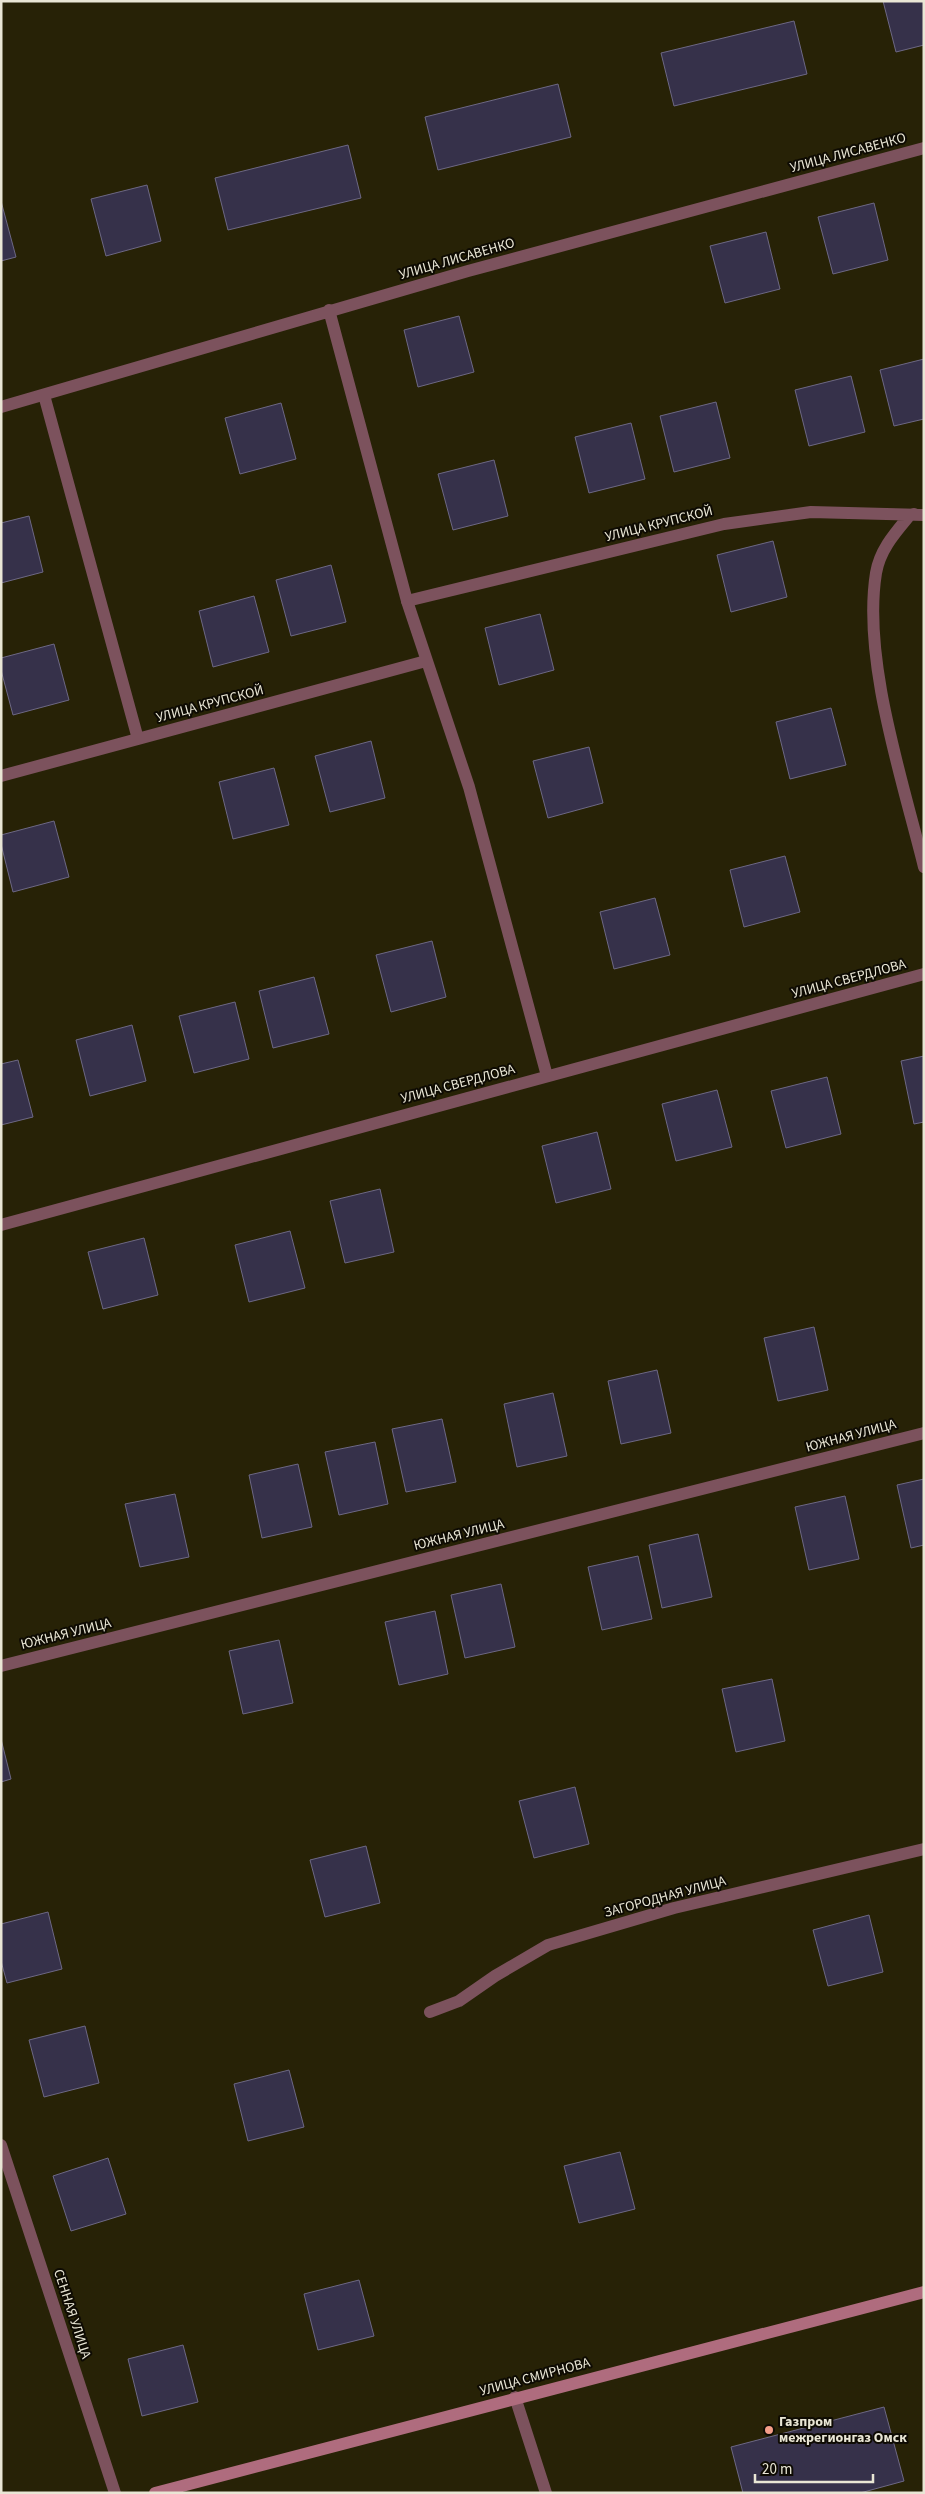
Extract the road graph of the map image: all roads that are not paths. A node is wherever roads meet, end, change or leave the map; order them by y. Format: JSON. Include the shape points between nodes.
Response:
{"nodes":[{"id":1,"x":924,"y":148,"type":"edge"},
{"id":2,"x":329,"y":310,"type":"junction"},
{"id":3,"x":44,"y":395,"type":"junction"},
{"id":4,"x":1,"y":407,"type":"edge"},
{"id":5,"x":924,"y":513,"type":"edge"},
{"id":6,"x":910,"y":515,"type":"junction"},
{"id":7,"x":406,"y":601,"type":"junction"},
{"id":8,"x":426,"y":660,"type":"junction"},
{"id":9,"x":138,"y":738,"type":"junction"},
{"id":10,"x":1,"y":776,"type":"edge"},
{"id":11,"x":924,"y":867,"type":"edge"},
{"id":12,"x":924,"y":974,"type":"edge"},
{"id":13,"x":547,"y":1076,"type":"junction"},
{"id":14,"x":1,"y":1225,"type":"edge"},
{"id":15,"x":924,"y":1433,"type":"edge"},
{"id":16,"x":1,"y":1666,"type":"edge"},
{"id":17,"x":924,"y":1849,"type":"edge"},
{"id":18,"x":430,"y":2012,"type":"dead end"},
{"id":19,"x":1,"y":2146,"type":"edge"},
{"id":20,"x":924,"y":2292,"type":"edge"},
{"id":21,"x":515,"y":2397,"type":"junction"},
{"id":22,"x":115,"y":2493,"type":"edge"},
{"id":23,"x":155,"y":2493,"type":"edge"},
{"id":24,"x":546,"y":2493,"type":"edge"}],
"edges":[{"from":1,"to":2,"type":"street","name":"УЛИЦА ЛИСАВЕНКО"},
{"from":2,"to":3,"type":"street","name":"УЛИЦА ЛИСАВЕНКО"},
{"from":2,"to":7,"type":"street"},
{"from":3,"to":4,"type":"street","name":"УЛИЦА ЛИСАВЕНКО"},
{"from":3,"to":9,"type":"street"},
{"from":5,"to":6,"type":"street","name":"УЛИЦА КРУПСКОЙ"},
{"from":6,"to":7,"type":"street","name":"УЛИЦА КРУПСКОЙ","via":[[811,512],[724,524]]},
{"from":6,"to":11,"type":"street","via":[[887,543],[876,572],[874,640],[886,713]]},
{"from":7,"to":8,"type":"street"},
{"from":8,"to":9,"type":"street","name":"УЛИЦА КРУПСКОЙ"},
{"from":8,"to":13,"type":"street","via":[[469,787]]},
{"from":9,"to":10,"type":"street","name":"УЛИЦА КРУПСКОЙ"},
{"from":12,"to":13,"type":"street","name":"УЛИЦА СВЕРДЛОВА"},
{"from":13,"to":14,"type":"street","name":"УЛИЦА СВЕРДЛОВА"},
{"from":15,"to":16,"type":"street","name":"ЮЖНАЯ УЛИЦА"},
{"from":17,"to":18,"type":"street","name":"ЗАГОРОДНАЯ УЛИЦА","via":[[674,1908],[548,1945],[459,2001]]},
{"from":19,"to":22,"type":"street","name":"СЕННАЯ УЛИЦА"},
{"from":20,"to":21,"type":"street","name":"УЛИЦА СМИРНОВА"},
{"from":21,"to":23,"type":"street","name":"УЛИЦА СМИРНОВА"},
{"from":21,"to":24,"type":"street"}]}
